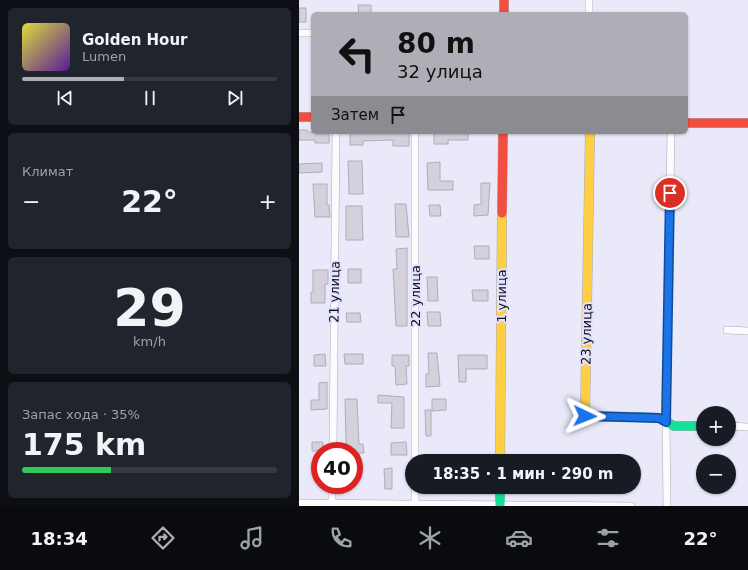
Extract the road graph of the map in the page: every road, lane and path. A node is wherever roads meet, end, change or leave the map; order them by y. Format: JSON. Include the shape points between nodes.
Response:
{"nodes":[{"id":1,"x":504,"y":0,"type":"edge"},
{"id":2,"x":589,"y":0,"type":"edge"},
{"id":3,"x":504,"y":12,"type":"edge"},
{"id":4,"x":589,"y":12,"type":"edge"},
{"id":5,"x":299,"y":33,"type":"edge"},
{"id":6,"x":311,"y":33,"type":"edge"},
{"id":7,"x":299,"y":117,"type":"edge"},
{"id":8,"x":311,"y":117,"type":"edge"},
{"id":9,"x":688,"y":123,"type":"edge"},
{"id":10,"x":748,"y":123,"type":"edge"},
{"id":11,"x":336,"y":134,"type":"edge"},
{"id":12,"x":415,"y":134,"type":"edge"},
{"id":13,"x":503,"y":134,"type":"edge"},
{"id":14,"x":590,"y":134,"type":"edge"},
{"id":15,"x":671,"y":134,"type":"edge"},
{"id":16,"x":727,"y":330,"type":"dead end"},
{"id":17,"x":748,"y":331,"type":"edge"},
{"id":18,"x":666,"y":422,"type":"junction"},
{"id":19,"x":696,"y":426,"type":"edge"},
{"id":20,"x":736,"y":426,"type":"edge"},
{"id":21,"x":748,"y":427,"type":"edge"},
{"id":22,"x":333,"y":442,"type":"edge"},
{"id":23,"x":415,"y":454,"type":"edge"},
{"id":24,"x":500,"y":454,"type":"edge"},
{"id":25,"x":332,"y":494,"type":"edge"},
{"id":26,"x":415,"y":494,"type":"edge"},
{"id":27,"x":500,"y":494,"type":"edge"},
{"id":28,"x":299,"y":502,"type":"edge"},
{"id":29,"x":332,"y":503,"type":"junction"},
{"id":30,"x":415,"y":504,"type":"junction"},
{"id":31,"x":500,"y":505,"type":"edge"},
{"id":32,"x":631,"y":506,"type":"edge"},
{"id":33,"x":667,"y":506,"type":"edge"}],
"edges":[{"from":1,"to":3,"type":"street"},
{"from":2,"to":4,"type":"street"},
{"from":5,"to":6,"type":"street"},
{"from":7,"to":8,"type":"street"},
{"from":9,"to":10,"type":"street"},
{"from":11,"to":22,"type":"street","name":"21 улица"},
{"from":12,"to":23,"type":"street","name":"22 улица"},
{"from":13,"to":24,"type":"street","name":"1 улица"},
{"from":14,"to":18,"type":"street","name":"23 улица","via":[[585,416],[659,418]]},
{"from":15,"to":18,"type":"street"},
{"from":16,"to":17,"type":"street"},
{"from":18,"to":19,"type":"street","name":"23 улица","via":[[674,426]]},
{"from":18,"to":33,"type":"street"},
{"from":20,"to":21,"type":"street"},
{"from":25,"to":29,"type":"street"},
{"from":26,"to":30,"type":"street"},
{"from":27,"to":31,"type":"street"},
{"from":28,"to":29,"type":"street"},
{"from":29,"to":30,"type":"street"},
{"from":30,"to":31,"type":"street"},
{"from":31,"to":32,"type":"street"}]}
